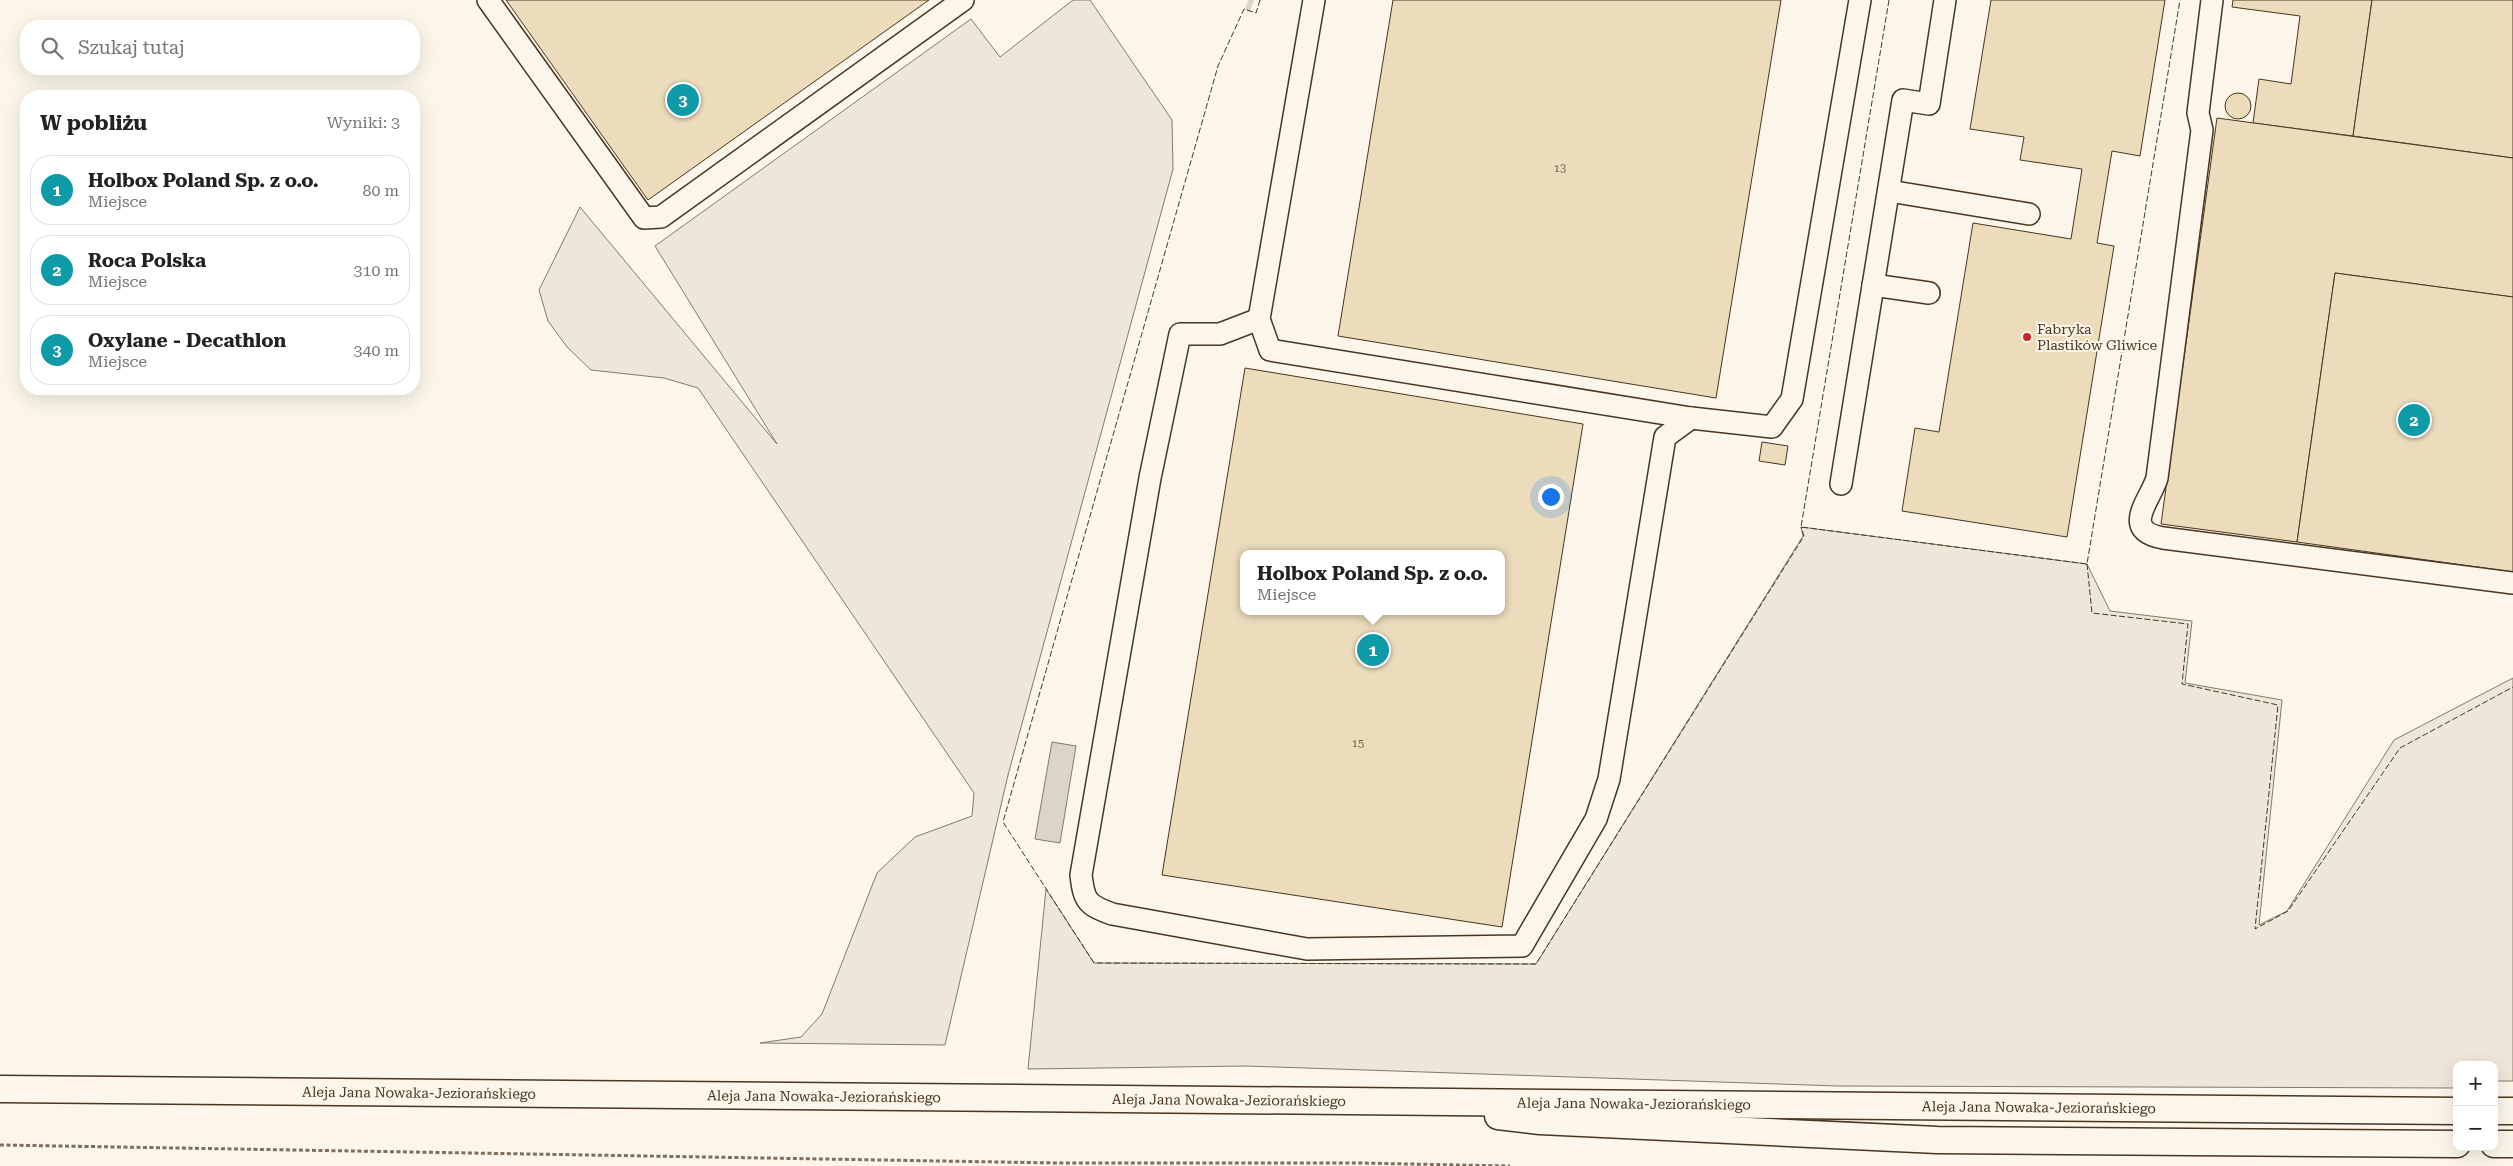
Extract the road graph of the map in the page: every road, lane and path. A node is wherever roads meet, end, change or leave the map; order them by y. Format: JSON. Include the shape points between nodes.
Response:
{"nodes":[{"id":1,"x":488,"y":0,"type":"edge"},
{"id":2,"x":963,"y":0,"type":"edge"},
{"id":3,"x":1314,"y":0,"type":"edge"},
{"id":4,"x":1860,"y":0,"type":"edge"},
{"id":5,"x":1945,"y":0,"type":"edge"},
{"id":6,"x":2212,"y":0,"type":"edge"},
{"id":7,"x":1888,"y":191,"type":"junction"},
{"id":8,"x":2029,"y":214,"type":"dead end"},
{"id":9,"x":1873,"y":285,"type":"junction"},
{"id":10,"x":1929,"y":294,"type":"dead end"},
{"id":11,"x":1259,"y":319,"type":"junction"},
{"id":12,"x":1691,"y":418,"type":"junction"},
{"id":13,"x":1841,"y":484,"type":"dead end"},
{"id":14,"x":2513,"y":583,"type":"edge"},
{"id":15,"x":0,"y":1089,"type":"edge"},
{"id":16,"x":1373,"y":1101,"type":"junction"},
{"id":17,"x":2453,"y":1111,"type":"edge"},
{"id":18,"x":2498,"y":1111,"type":"edge"},
{"id":19,"x":2513,"y":1111,"type":"edge"},
{"id":20,"x":0,"y":1144,"type":"edge"},
{"id":21,"x":2453,"y":1144,"type":"edge"},
{"id":22,"x":2498,"y":1144,"type":"edge"},
{"id":23,"x":2513,"y":1144,"type":"edge"},
{"id":24,"x":1510,"y":1166,"type":"edge"}],
"edges":[{"from":1,"to":2,"type":"lane","via":[[644,218],[661,217]]},
{"from":3,"to":11,"type":"lane"},
{"from":4,"to":12,"type":"lane","via":[[1792,399],[1772,426]]},
{"from":5,"to":7,"type":"lane","via":[[1928,104],[1903,100]]},
{"from":6,"to":14,"type":"lane","via":[[2198,112],[2202,130],[2157,478],[2153,491],[2142,506],[2139,519],[2143,528],[2152,536],[2163,538]]},
{"from":7,"to":8,"type":"lane"},
{"from":7,"to":9,"type":"lane"},
{"from":9,"to":10,"type":"lane"},
{"from":9,"to":13,"type":"lane"},
{"from":11,"to":12,"type":"lane","via":[[1270,350]]},
{"from":11,"to":12,"type":"lane","via":[[1220,334],[1180,334],[1150,478],[1081,875],[1084,896],[1094,908],[1112,914],[1307,949],[1522,946],[1596,819],[1609,779],[1665,437]]},
{"from":15,"to":16,"type":"main road","name":"Aleja Jana Nowaka-Jeziorańskiego"},
{"from":16,"to":17,"type":"main road","name":"Aleja Jana Nowaka-Jeziorańskiego"},
{"from":16,"to":21,"type":"main road","via":[[1540,1121],[1937,1140]]},
{"from":18,"to":19,"type":"main road"},
{"from":20,"to":24,"type":"path","via":[[1048,1163]]},
{"from":22,"to":23,"type":"main road"}]}
